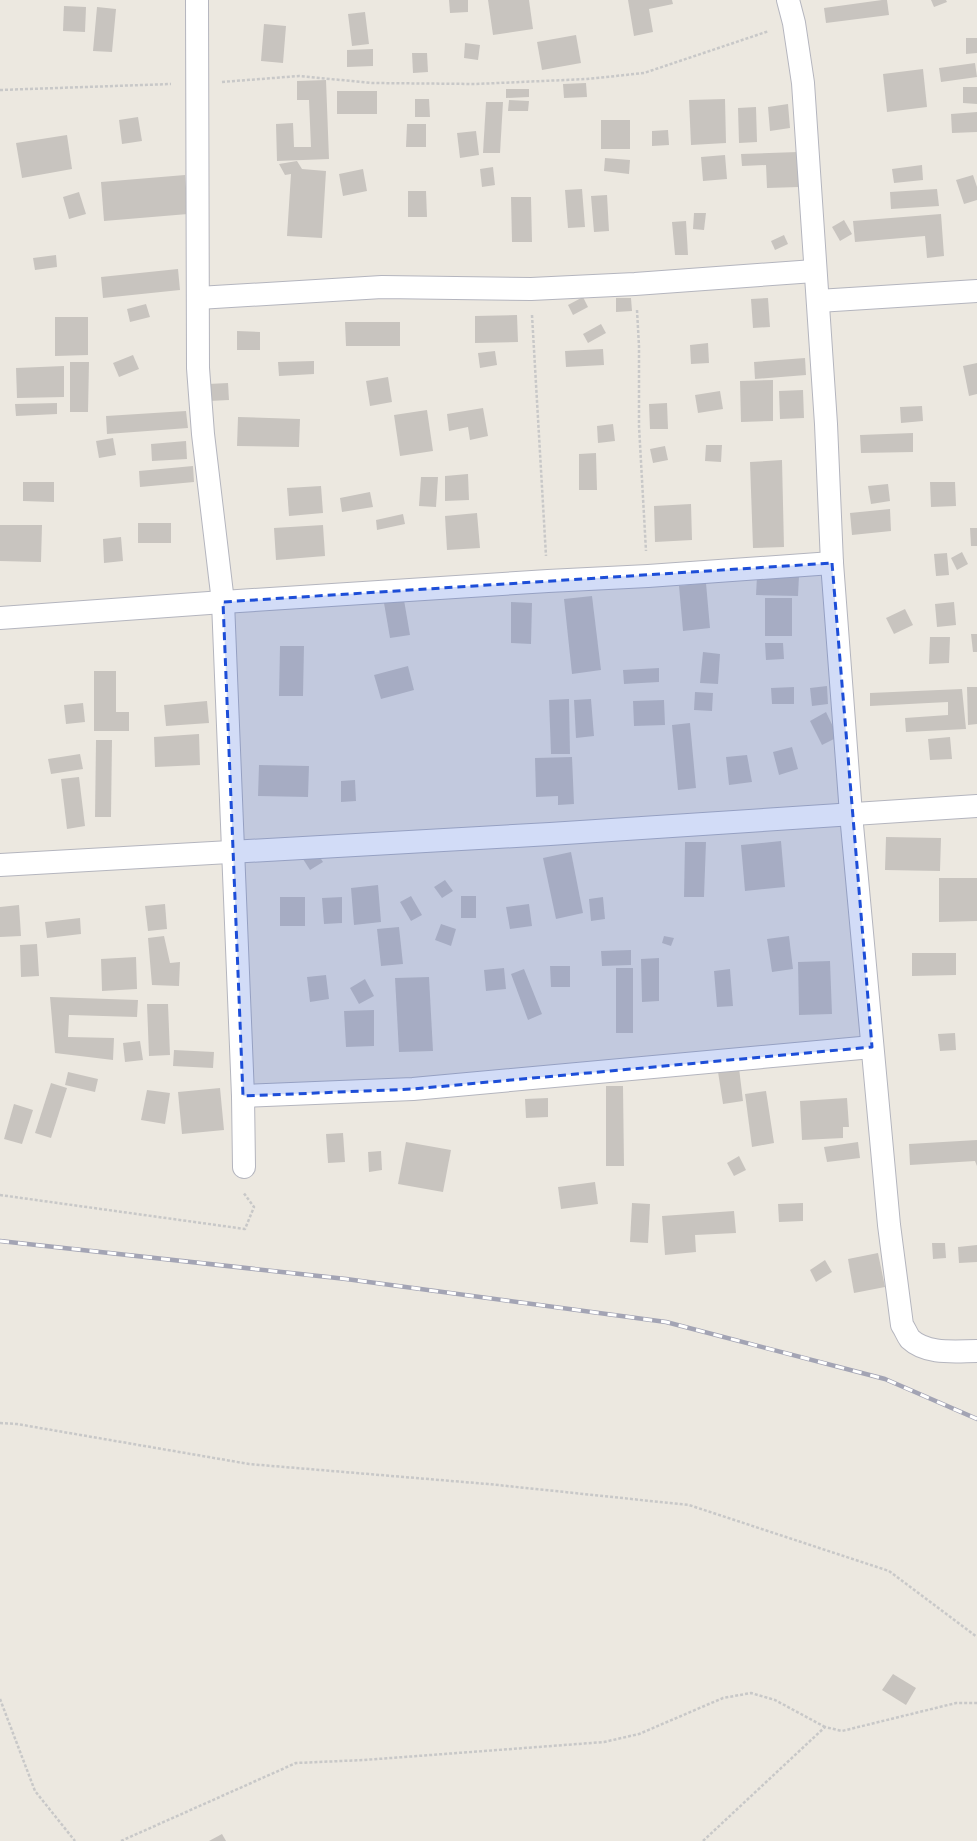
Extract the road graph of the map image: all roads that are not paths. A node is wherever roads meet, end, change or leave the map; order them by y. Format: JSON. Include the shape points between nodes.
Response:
{"nodes":[{"id":1,"x":197,"y":0,"type":"edge"},
{"id":2,"x":788,"y":0,"type":"edge"},
{"id":3,"x":814,"y":271,"type":"junction"},
{"id":4,"x":977,"y":291,"type":"edge"},
{"id":5,"x":198,"y":298,"type":"junction"},
{"id":6,"x":818,"y":301,"type":"junction"},
{"id":7,"x":832,"y":563,"type":"junction"},
{"id":8,"x":223,"y":602,"type":"junction"},
{"id":9,"x":0,"y":618,"type":"edge"},
{"id":10,"x":977,"y":806,"type":"edge"},
{"id":11,"x":850,"y":814,"type":"junction"},
{"id":12,"x":232,"y":853,"type":"junction"},
{"id":13,"x":0,"y":866,"type":"edge"},
{"id":14,"x":872,"y":1047,"type":"junction"},
{"id":15,"x":243,"y":1096,"type":"junction"},
{"id":16,"x":244,"y":1167,"type":"road end"},
{"id":17,"x":977,"y":1351,"type":"edge"}],
"edges":[{"from":1,"to":5,"type":"street"},
{"from":2,"to":3,"type":"street","via":[[803,83]]},
{"from":3,"to":5,"type":"street","via":[[531,289],[375,288]]},
{"from":3,"to":6,"type":"street"},
{"from":4,"to":6,"type":"street"},
{"from":5,"to":8,"type":"street","via":[[198,368],[203,434]]},
{"from":6,"to":7,"type":"street"},
{"from":7,"to":8,"type":"street"},
{"from":7,"to":11,"type":"street"},
{"from":8,"to":9,"type":"street"},
{"from":8,"to":12,"type":"street"},
{"from":10,"to":11,"type":"street"},
{"from":11,"to":12,"type":"street"},
{"from":11,"to":14,"type":"street"},
{"from":12,"to":13,"type":"street"},
{"from":12,"to":15,"type":"street"},
{"from":14,"to":15,"type":"street","via":[[413,1089]]},
{"from":14,"to":17,"type":"street","via":[[889,1225],[902,1325],[910,1338],[920,1346],[934,1350]]},
{"from":15,"to":16,"type":"street"}]}
